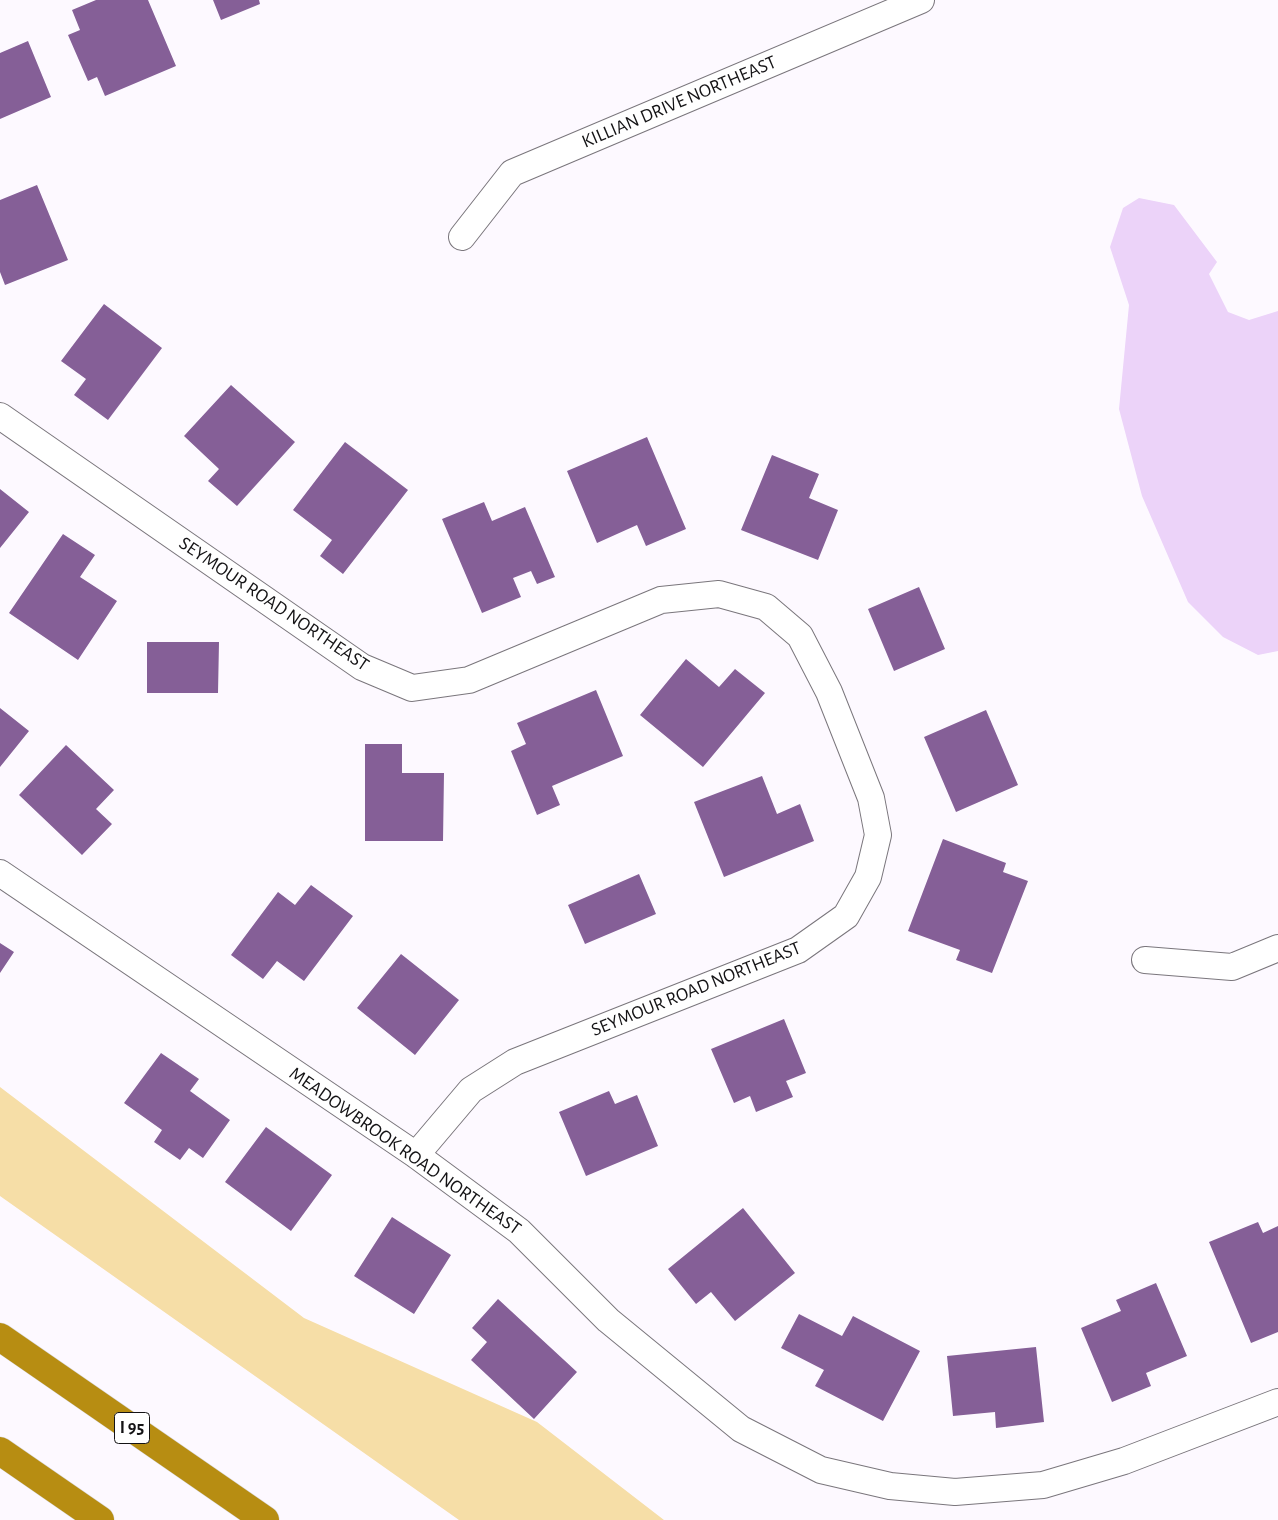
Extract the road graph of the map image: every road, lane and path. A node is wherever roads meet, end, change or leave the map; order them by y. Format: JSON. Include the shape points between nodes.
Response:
{"nodes":[{"id":1,"x":920,"y":0,"type":"edge"},
{"id":2,"x":462,"y":237,"type":"dead end"},
{"id":3,"x":0,"y":416,"type":"edge"},
{"id":4,"x":0,"y":873,"type":"edge"},
{"id":5,"x":1278,"y":948,"type":"edge"},
{"id":6,"x":1145,"y":960,"type":"dead end"},
{"id":7,"x":416,"y":1155,"type":"junction"},
{"id":8,"x":0,"y":1337,"type":"edge"},
{"id":9,"x":1278,"y":1402,"type":"edge"},
{"id":10,"x":0,"y":1451,"type":"edge"},
{"id":11,"x":100,"y":1520,"type":"edge"},
{"id":12,"x":264,"y":1520,"type":"edge"}],
"edges":[{"from":1,"to":2,"type":"street","name":"KILLIAN DRIVE NORTHEAST","via":[[512,173]]},
{"from":3,"to":7,"type":"street","name":"SEYMOUR ROAD NORTHEAST","via":[[362,667],[412,688],[469,680],[661,600],[719,594],[766,607],[800,636],[828,692],[871,798],[878,835],[868,877],[846,916],[798,950],[515,1062],[471,1090]]},
{"from":4,"to":7,"type":"street","name":"MEADOWBROOK ROAD NORTHEAST"},
{"from":5,"to":6,"type":"street","via":[[1232,967]]},
{"from":7,"to":9,"type":"street","name":"MEADOWBROOK ROAD NORTHEAST","via":[[519,1231],[608,1320],[741,1429],[821,1470],[890,1486],[956,1492],[1043,1485],[1124,1461]]},
{"from":8,"to":12,"type":"highway","number":"I 95"},
{"from":10,"to":11,"type":"highway"}]}
